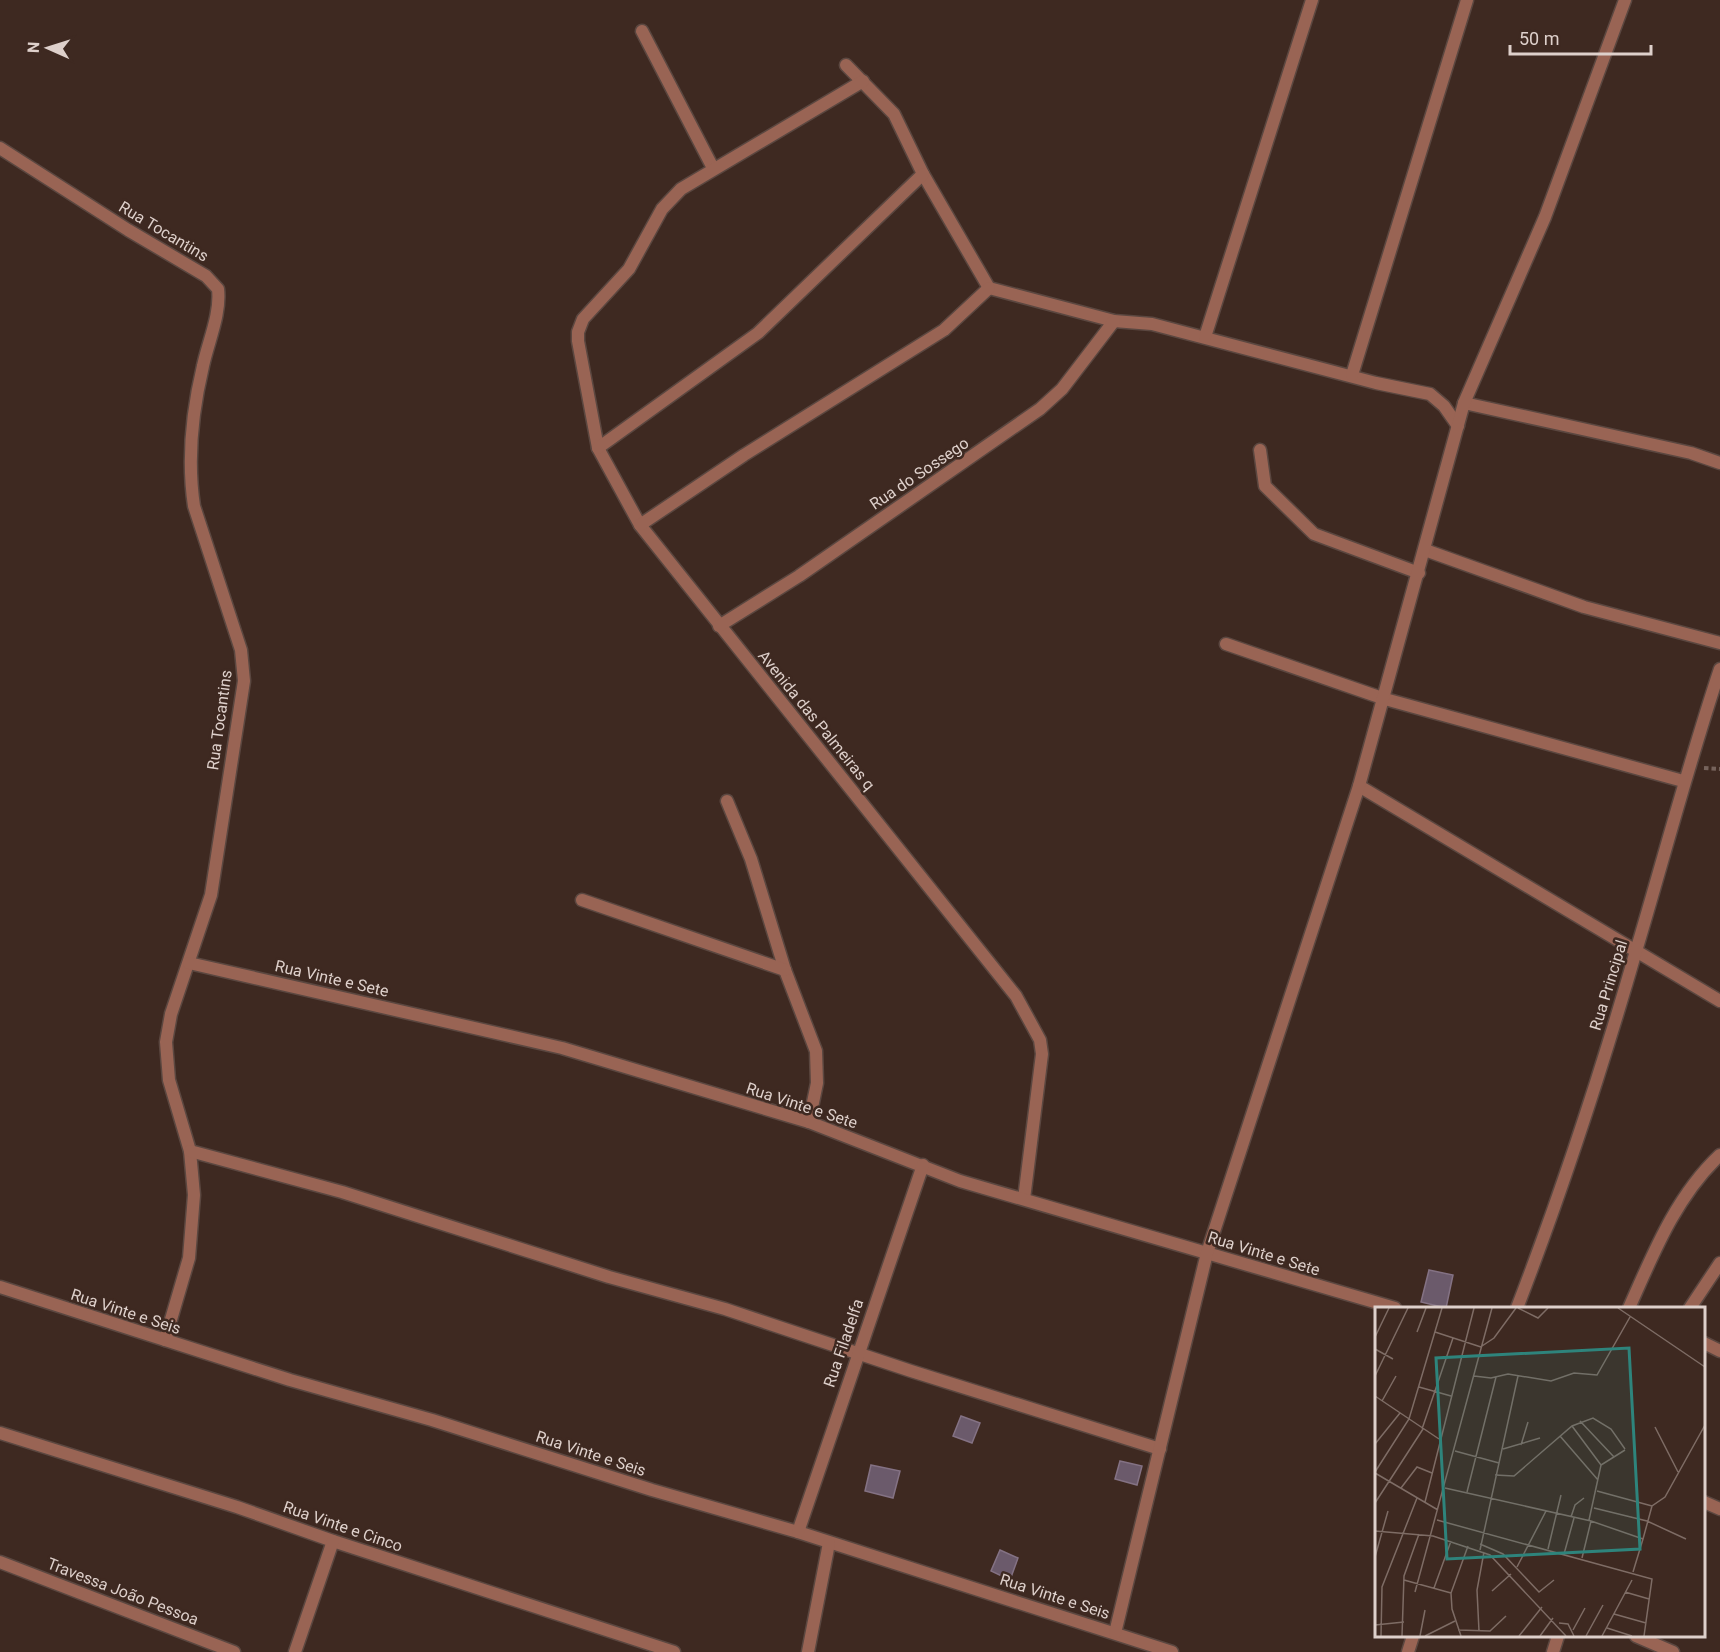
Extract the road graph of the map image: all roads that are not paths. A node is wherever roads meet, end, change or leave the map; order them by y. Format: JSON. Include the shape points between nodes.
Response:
{"nodes":[{"id":1,"x":1312,"y":0,"type":"edge"},
{"id":2,"x":1467,"y":0,"type":"edge"},
{"id":3,"x":1625,"y":0,"type":"edge"},
{"id":4,"x":642,"y":31,"type":"dead end"},
{"id":5,"x":846,"y":65,"type":"dead end"},
{"id":6,"x":863,"y":81,"type":"junction"},
{"id":7,"x":0,"y":148,"type":"edge"},
{"id":8,"x":713,"y":168,"type":"junction"},
{"id":9,"x":923,"y":174,"type":"junction"},
{"id":10,"x":989,"y":288,"type":"junction"},
{"id":11,"x":1114,"y":321,"type":"junction"},
{"id":12,"x":1205,"y":337,"type":"junction"},
{"id":13,"x":1352,"y":375,"type":"junction"},
{"id":14,"x":1464,"y":403,"type":"junction"},
{"id":15,"x":1458,"y":426,"type":"junction"},
{"id":16,"x":598,"y":448,"type":"junction"},
{"id":17,"x":1260,"y":450,"type":"dead end"},
{"id":18,"x":1720,"y":463,"type":"edge"},
{"id":19,"x":640,"y":525,"type":"junction"},
{"id":20,"x":1425,"y":550,"type":"junction"},
{"id":21,"x":1419,"y":573,"type":"junction"},
{"id":22,"x":719,"y":626,"type":"junction"},
{"id":23,"x":1720,"y":643,"type":"edge"},
{"id":24,"x":1226,"y":644,"type":"dead end"},
{"id":25,"x":1720,"y":669,"type":"edge"},
{"id":26,"x":1385,"y":699,"type":"junction"},
{"id":27,"x":1683,"y":781,"type":"junction"},
{"id":28,"x":1359,"y":786,"type":"junction"},
{"id":29,"x":727,"y":801,"type":"dead end"},
{"id":30,"x":582,"y":900,"type":"dead end"},
{"id":31,"x":1636,"y":952,"type":"junction"},
{"id":32,"x":189,"y":963,"type":"junction"},
{"id":33,"x":785,"y":970,"type":"junction"},
{"id":34,"x":1720,"y":1001,"type":"edge"},
{"id":35,"x":809,"y":1122,"type":"junction"},
{"id":36,"x":190,"y":1150,"type":"junction"},
{"id":37,"x":1720,"y":1155,"type":"edge"},
{"id":38,"x":923,"y":1165,"type":"junction"},
{"id":39,"x":1024,"y":1199,"type":"junction"},
{"id":40,"x":1207,"y":1253,"type":"junction"},
{"id":41,"x":1720,"y":1263,"type":"edge"},
{"id":42,"x":0,"y":1287,"type":"edge"},
{"id":43,"x":1392,"y":1307,"type":"edge"},
{"id":44,"x":1517,"y":1307,"type":"edge"},
{"id":45,"x":1629,"y":1307,"type":"edge"},
{"id":46,"x":1691,"y":1307,"type":"edge"},
{"id":47,"x":165,"y":1340,"type":"junction"},
{"id":48,"x":1705,"y":1344,"type":"edge"},
{"id":49,"x":1720,"y":1350,"type":"edge"},
{"id":50,"x":857,"y":1353,"type":"junction"},
{"id":51,"x":0,"y":1433,"type":"edge"},
{"id":52,"x":1160,"y":1449,"type":"junction"},
{"id":53,"x":1705,"y":1503,"type":"edge"},
{"id":54,"x":1720,"y":1509,"type":"edge"},
{"id":55,"x":798,"y":1532,"type":"junction"},
{"id":56,"x":333,"y":1541,"type":"junction"},
{"id":57,"x":830,"y":1543,"type":"junction"},
{"id":58,"x":0,"y":1562,"type":"edge"},
{"id":59,"x":1115,"y":1633,"type":"junction"},
{"id":60,"x":1412,"y":1637,"type":"edge"},
{"id":61,"x":1557,"y":1637,"type":"edge"},
{"id":62,"x":1640,"y":1637,"type":"edge"},
{"id":63,"x":234,"y":1652,"type":"edge"},
{"id":64,"x":295,"y":1652,"type":"edge"},
{"id":65,"x":674,"y":1652,"type":"edge"},
{"id":66,"x":808,"y":1652,"type":"edge"},
{"id":67,"x":1172,"y":1652,"type":"edge"},
{"id":68,"x":1408,"y":1652,"type":"edge"},
{"id":69,"x":1553,"y":1652,"type":"edge"},
{"id":70,"x":1674,"y":1652,"type":"edge"}],
"edges":[{"from":1,"to":12,"type":"street"},
{"from":2,"to":13,"type":"street"},
{"from":3,"to":14,"type":"street","via":[[1545,217]]},
{"from":4,"to":8,"type":"street"},
{"from":5,"to":6,"type":"street"},
{"from":6,"to":8,"type":"street","name":"Avenida das Palmeiras q"},
{"from":6,"to":9,"type":"street","via":[[894,114]]},
{"from":7,"to":32,"type":"street","name":"Rua Tocantins","via":[[206,276],[218,289],[191,436],[191,486],[241,650],[244,681],[211,895]]},
{"from":8,"to":16,"type":"street","name":"Avenida das Palmeiras q","via":[[681,189],[662,209],[629,269],[583,319],[578,332]]},
{"from":9,"to":10,"type":"street"},
{"from":9,"to":16,"type":"street","via":[[758,333]]},
{"from":10,"to":11,"type":"street"},
{"from":10,"to":19,"type":"street","via":[[944,330]]},
{"from":11,"to":12,"type":"street","via":[[1152,324]]},
{"from":11,"to":22,"type":"street","name":"Rua do Sossego","via":[[1062,389],[1040,409],[799,576]]},
{"from":12,"to":13,"type":"street"},
{"from":13,"to":15,"type":"street","via":[[1430,394]]},
{"from":14,"to":15,"type":"street"},
{"from":14,"to":18,"type":"street","via":[[1692,453]]},
{"from":15,"to":20,"type":"street"},
{"from":16,"to":19,"type":"street","name":"Avenida das Palmeiras q"},
{"from":17,"to":21,"type":"street","via":[[1265,486],[1314,534]]},
{"from":19,"to":22,"type":"street","name":"Avenida das Palmeiras q"},
{"from":20,"to":21,"type":"street"},
{"from":20,"to":23,"type":"street","via":[[1584,607]]},
{"from":21,"to":26,"type":"street"},
{"from":22,"to":39,"type":"street","name":"Avenida das Palmeiras q","via":[[1016,996],[1036,1032],[1042,1053]]},
{"from":24,"to":26,"type":"street"},
{"from":25,"to":27,"type":"street","name":"Rua Principal"},
{"from":26,"to":27,"type":"street"},
{"from":26,"to":28,"type":"street"},
{"from":27,"to":31,"type":"street","name":"Rua Principal"},
{"from":28,"to":31,"type":"street"},
{"from":28,"to":40,"type":"street"},
{"from":29,"to":33,"type":"street","via":[[751,859]]},
{"from":30,"to":33,"type":"street"},
{"from":31,"to":34,"type":"street"},
{"from":31,"to":44,"type":"street","name":"Rua Principal","via":[[1582,1126]]},
{"from":32,"to":35,"type":"street","name":"Rua Vinte e Sete","via":[[561,1048]]},
{"from":32,"to":36,"type":"street","name":"Rua Tocantins","via":[[171,1014],[166,1062]]},
{"from":33,"to":35,"type":"street","via":[[809,1028],[818,1066]]},
{"from":35,"to":38,"type":"street","name":"Rua Vinte e Sete"},
{"from":36,"to":47,"type":"street","name":"Rua Tocantins","via":[[194,1221],[189,1258]]},
{"from":36,"to":50,"type":"street","via":[[342,1192]]},
{"from":37,"to":45,"type":"street","via":[[1683,1197]]},
{"from":38,"to":39,"type":"street","name":"Rua Vinte e Sete","via":[[960,1181]]},
{"from":38,"to":50,"type":"street","name":"Rua Filadelfa"},
{"from":39,"to":40,"type":"street","name":"Rua Vinte e Sete"},
{"from":40,"to":43,"type":"street","name":"Rua Vinte e Sete"},
{"from":40,"to":52,"type":"street"},
{"from":41,"to":46,"type":"street"},
{"from":42,"to":47,"type":"street","name":"Rua Vinte e Seis"},
{"from":47,"to":55,"type":"street","name":"Rua Vinte e Seis"},
{"from":48,"to":49,"type":"street"},
{"from":50,"to":52,"type":"street"},
{"from":50,"to":55,"type":"street","name":"Rua Filadelfa"},
{"from":51,"to":56,"type":"street","name":"Rua Vinte e Cinco"},
{"from":52,"to":59,"type":"street"},
{"from":53,"to":54,"type":"street"},
{"from":55,"to":57,"type":"street","name":"Rua Vinte e Seis"},
{"from":56,"to":64,"type":"street"},
{"from":56,"to":65,"type":"street","name":"Rua Vinte e Cinco"},
{"from":57,"to":59,"type":"street","name":"Rua Vinte e Seis"},
{"from":57,"to":66,"type":"street"},
{"from":58,"to":63,"type":"street","name":"Travessa João Pessoa"},
{"from":59,"to":67,"type":"street","name":"Rua Vinte e Seis"},
{"from":60,"to":68,"type":"street"},
{"from":61,"to":69,"type":"street"},
{"from":62,"to":70,"type":"street"}]}
